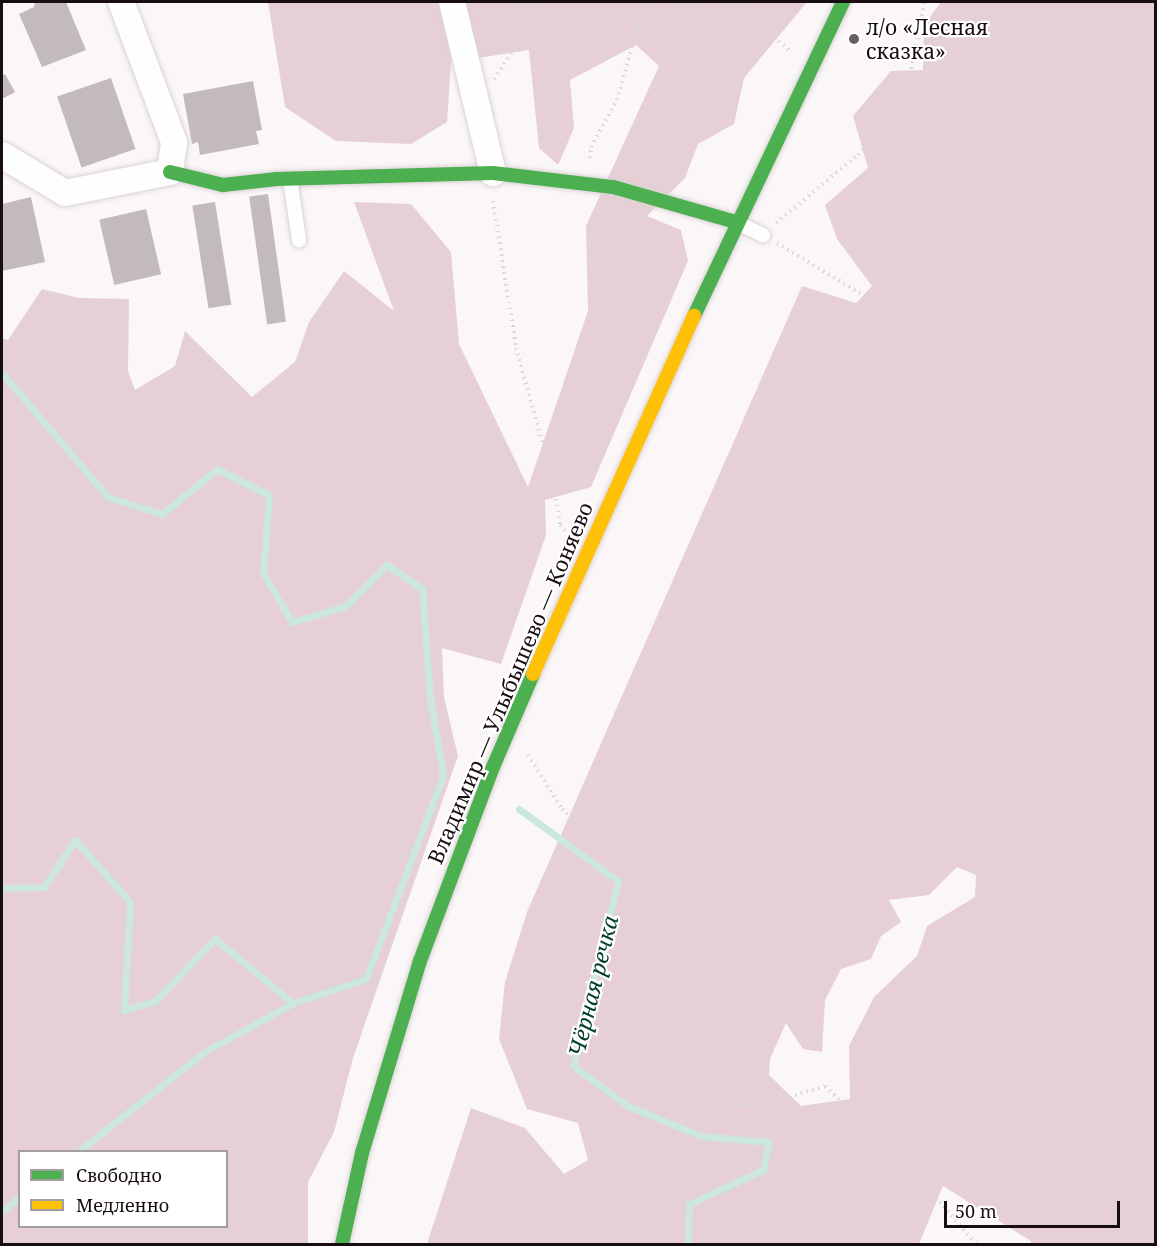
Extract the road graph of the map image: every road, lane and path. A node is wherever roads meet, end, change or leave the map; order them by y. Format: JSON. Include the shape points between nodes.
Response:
{"nodes":[{"id":1,"x":121,"y":2,"type":"edge"},
{"id":2,"x":452,"y":2,"type":"edge"},
{"id":3,"x":530,"y":2,"type":"edge"},
{"id":4,"x":645,"y":2,"type":"edge"},
{"id":5,"x":694,"y":2,"type":"edge"},
{"id":6,"x":733,"y":2,"type":"edge"},
{"id":7,"x":843,"y":2,"type":"edge"},
{"id":8,"x":925,"y":2,"type":"edge"},
{"id":9,"x":638,"y":29,"type":"junction"},
{"id":10,"x":810,"y":69,"type":"junction"},
{"id":11,"x":477,"y":105,"type":"junction"},
{"id":12,"x":2,"y":155,"type":"edge"},
{"id":13,"x":170,"y":172,"type":"junction"},
{"id":14,"x":493,"y":173,"type":"junction"},
{"id":15,"x":291,"y":179,"type":"junction"},
{"id":16,"x":586,"y":185,"type":"junction"},
{"id":17,"x":736,"y":222,"type":"junction"},
{"id":18,"x":763,"y":235,"type":"junction"},
{"id":19,"x":298,"y":240,"type":"dead end"},
{"id":20,"x":1155,"y":394,"type":"edge"},
{"id":21,"x":585,"y":555,"type":"junction"},
{"id":22,"x":510,"y":727,"type":"junction"},
{"id":23,"x":342,"y":1245,"type":"edge"},
{"id":24,"x":976,"y":1245,"type":"edge"}],
"edges":[{"from":1,"to":13,"type":"street","via":[[174,142]]},
{"from":2,"to":11,"type":"street"},
{"from":3,"to":11,"type":"path","via":[[522,36]]},
{"from":4,"to":9,"type":"path"},
{"from":5,"to":9,"type":"path"},
{"from":6,"to":10,"type":"path"},
{"from":7,"to":10,"type":"main road","name":"Владимир — Улыбышево — Коняево"},
{"from":8,"to":18,"type":"path","via":[[904,104],[858,155]]},
{"from":9,"to":16,"type":"path","via":[[617,100],[591,147]]},
{"from":10,"to":17,"type":"main road","name":"Владимир — Улыбышево — Коняево"},
{"from":11,"to":14,"type":"street"},
{"from":12,"to":13,"type":"street","via":[[65,193]]},
{"from":13,"to":15,"type":"main road","via":[[223,185]]},
{"from":14,"to":15,"type":"main road"},
{"from":14,"to":16,"type":"main road"},
{"from":14,"to":21,"type":"path","via":[[494,218],[516,348],[553,482],[560,525]]},
{"from":15,"to":19,"type":"lane"},
{"from":16,"to":17,"type":"main road","via":[[613,187]]},
{"from":17,"to":18,"type":"lane"},
{"from":17,"to":21,"type":"main road","name":"Владимир — Улыбышево — Коняево"},
{"from":18,"to":20,"type":"path","via":[[899,317],[931,330],[1080,390]]},
{"from":21,"to":22,"type":"main road","name":"Владимир — Улыбышево — Коняево"},
{"from":22,"to":23,"type":"main road","name":"Владимир — Улыбышево — Коняево","via":[[420,961],[362,1153]]},
{"from":22,"to":24,"type":"path","via":[[562,809],[623,867],[666,1032],[701,1101],[738,1106],[772,1102],[825,1086],[912,1170]]}]}
